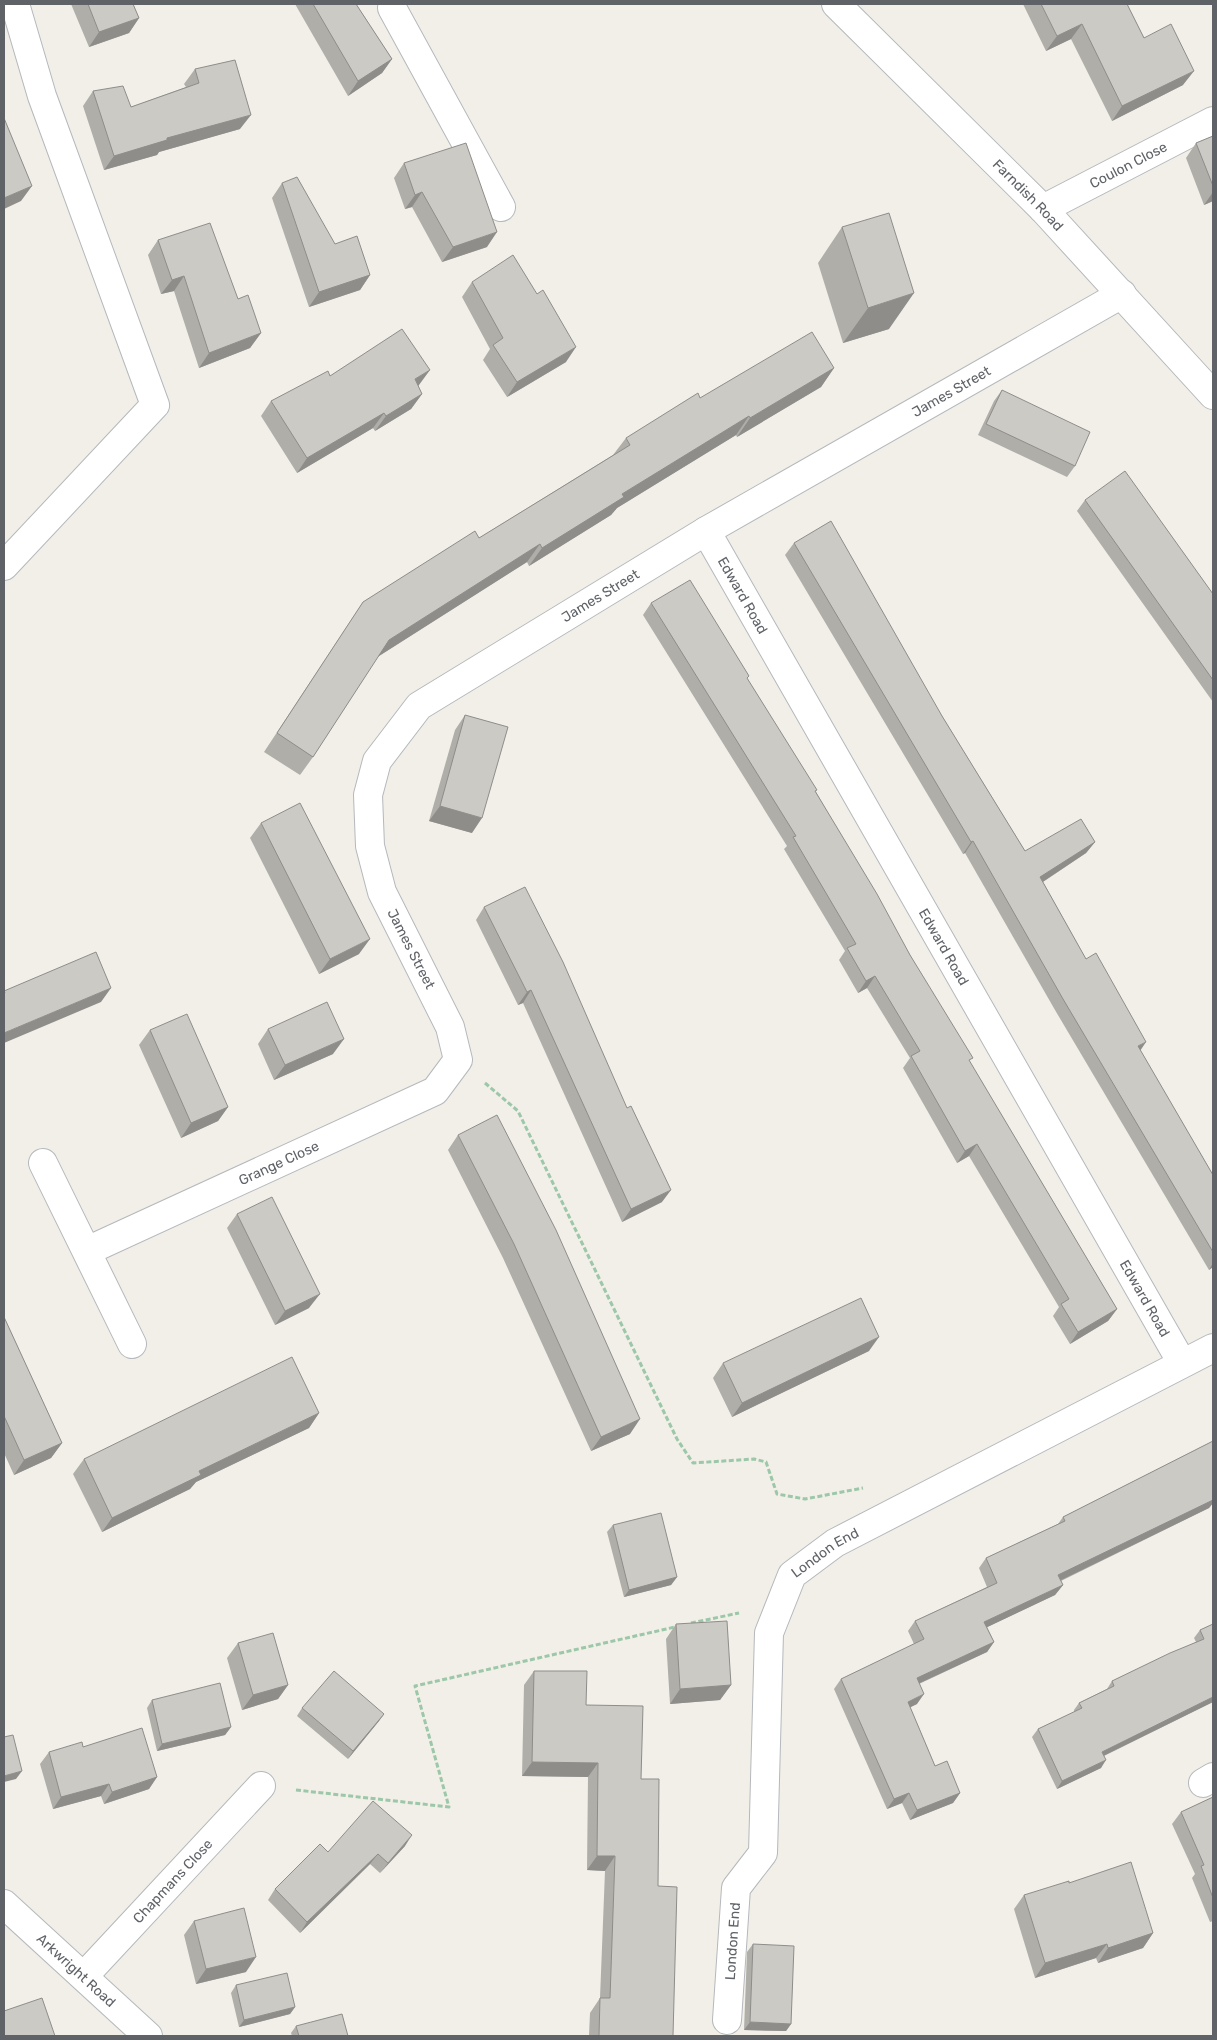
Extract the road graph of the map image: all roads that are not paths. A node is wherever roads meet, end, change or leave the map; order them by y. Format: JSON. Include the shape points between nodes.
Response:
{"nodes":[{"id":1,"x":15,"y":4,"type":"edge"},
{"id":2,"x":836,"y":4,"type":"edge"},
{"id":3,"x":394,"y":5,"type":"edge"},
{"id":4,"x":1213,"y":121,"type":"edge"},
{"id":5,"x":502,"y":207,"type":"dead end"},
{"id":6,"x":1043,"y":209,"type":"junction"},
{"id":7,"x":1122,"y":294,"type":"junction"},
{"id":8,"x":1213,"y":395,"type":"edge"},
{"id":9,"x":706,"y":531,"type":"junction"},
{"id":10,"x":4,"y":566,"type":"edge"},
{"id":11,"x":458,"y":1060,"type":"joint"},
{"id":12,"x":43,"y":1163,"type":"dead end"},
{"id":13,"x":87,"y":1251,"type":"junction"},
{"id":14,"x":132,"y":1344,"type":"dead end"},
{"id":15,"x":1213,"y":1348,"type":"edge"},
{"id":16,"x":1182,"y":1363,"type":"junction"},
{"id":17,"x":260,"y":1786,"type":"road end"},
{"id":18,"x":4,"y":1904,"type":"edge"},
{"id":19,"x":84,"y":1976,"type":"junction"},
{"id":20,"x":727,"y":2020,"type":"dead end"},
{"id":21,"x":148,"y":2036,"type":"edge"}],
"edges":[{"from":1,"to":10,"type":"street","via":[[42,96],[155,405]]},
{"from":2,"to":6,"type":"street","name":"Farndish Road"},
{"from":3,"to":5,"type":"street"},
{"from":4,"to":6,"type":"street","name":"Coulon Close"},
{"from":6,"to":7,"type":"street","name":"Farndish Road"},
{"from":7,"to":8,"type":"street","name":"Farndish Road"},
{"from":7,"to":9,"type":"street","name":"James Street"},
{"from":9,"to":11,"type":"street","name":"James Street","via":[[419,706],[377,761],[368,795],[370,846],[382,892],[450,1027]]},
{"from":9,"to":16,"type":"street","name":"Edward Road"},
{"from":11,"to":13,"type":"street","name":"Grange Close","via":[[435,1091]]},
{"from":12,"to":13,"type":"street"},
{"from":13,"to":14,"type":"street"},
{"from":15,"to":16,"type":"street","name":"London End"},
{"from":16,"to":20,"type":"street","name":"London End","via":[[835,1543],[792,1575],[769,1633],[763,1853],[736,1888]]},
{"from":17,"to":19,"type":"street","name":"Chapmans Close"},
{"from":18,"to":19,"type":"street","name":"Arkwright Road"},
{"from":19,"to":21,"type":"street","name":"Arkwright Road"}]}
